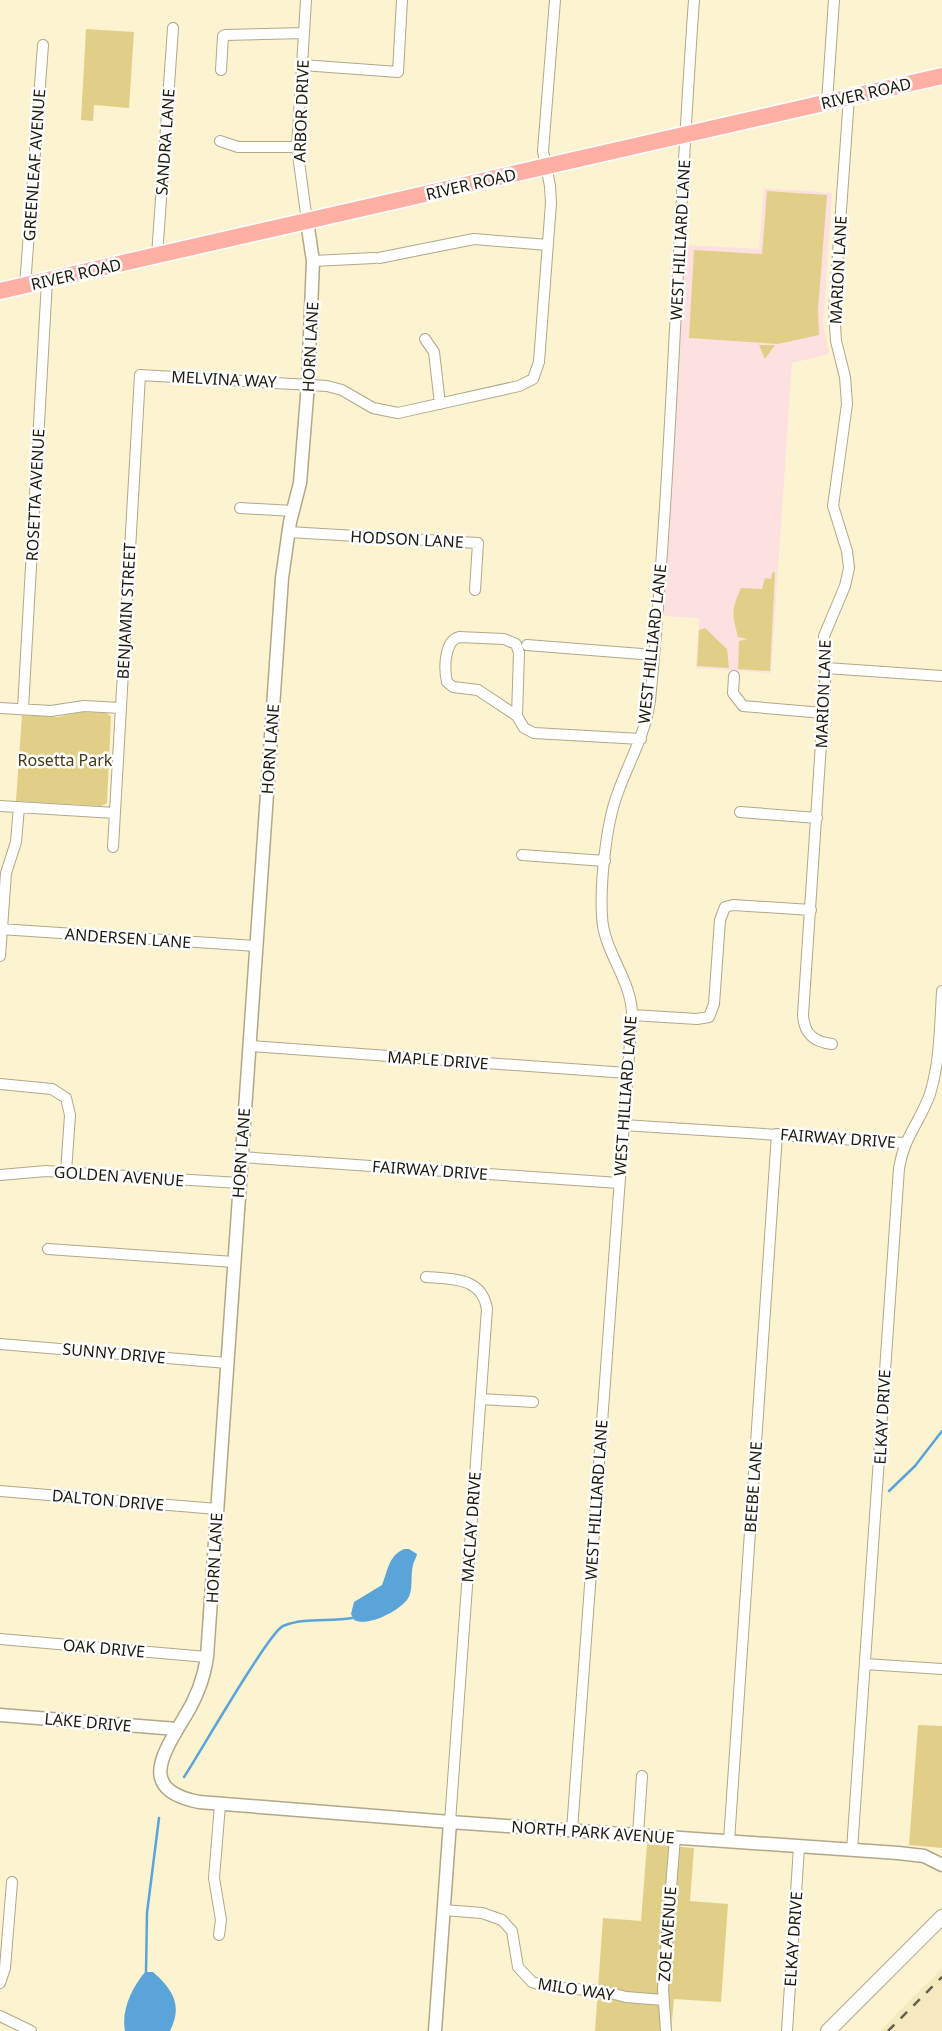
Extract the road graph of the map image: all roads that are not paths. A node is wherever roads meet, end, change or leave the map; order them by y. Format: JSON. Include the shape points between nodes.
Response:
{"nodes":[{"id":1,"x":306,"y":0,"type":"edge"},
{"id":2,"x":402,"y":0,"type":"edge"},
{"id":3,"x":555,"y":0,"type":"edge"},
{"id":4,"x":694,"y":0,"type":"edge"},
{"id":5,"x":834,"y":0,"type":"edge"},
{"id":6,"x":173,"y":28,"type":"dead end"},
{"id":7,"x":304,"y":33,"type":"junction"},
{"id":8,"x":43,"y":45,"type":"dead end"},
{"id":9,"x":302,"y":66,"type":"junction"},
{"id":10,"x":221,"y":70,"type":"dead end"},
{"id":11,"x":942,"y":76,"type":"edge"},
{"id":12,"x":849,"y":97,"type":"junction"},
{"id":13,"x":826,"y":102,"type":"junction"},
{"id":14,"x":684,"y":135,"type":"junction"},
{"id":15,"x":220,"y":141,"type":"dead end"},
{"id":16,"x":297,"y":147,"type":"junction"},
{"id":17,"x":545,"y":167,"type":"junction"},
{"id":18,"x":307,"y":221,"type":"junction"},
{"id":19,"x":548,"y":245,"type":"junction"},
{"id":20,"x":157,"y":256,"type":"junction"},
{"id":21,"x":313,"y":261,"type":"junction"},
{"id":22,"x":47,"y":281,"type":"junction"},
{"id":23,"x":25,"y":286,"type":"junction"},
{"id":24,"x":0,"y":291,"type":"edge"},
{"id":25,"x":425,"y":339,"type":"dead end"},
{"id":26,"x":140,"y":375,"type":"joint"},
{"id":27,"x":308,"y":384,"type":"junction"},
{"id":28,"x":440,"y":404,"type":"junction"},
{"id":29,"x":240,"y":508,"type":"dead end"},
{"id":30,"x":293,"y":511,"type":"junction"},
{"id":31,"x":288,"y":532,"type":"junction"},
{"id":32,"x":475,"y":590,"type":"dead end"},
{"id":33,"x":527,"y":645,"type":"dead end"},
{"id":34,"x":654,"y":655,"type":"junction"},
{"id":35,"x":826,"y":668,"type":"junction"},
{"id":36,"x":734,"y":676,"type":"dead end"},
{"id":37,"x":942,"y":676,"type":"edge"},
{"id":38,"x":0,"y":708,"type":"edge"},
{"id":39,"x":120,"y":708,"type":"junction"},
{"id":40,"x":23,"y":709,"type":"junction"},
{"id":41,"x":824,"y":713,"type":"junction"},
{"id":42,"x":517,"y":716,"type":"junction"},
{"id":43,"x":641,"y":739,"type":"junction"},
{"id":44,"x":0,"y":806,"type":"edge"},
{"id":45,"x":19,"y":807,"type":"junction"},
{"id":46,"x":740,"y":812,"type":"dead end"},
{"id":47,"x":115,"y":813,"type":"junction"},
{"id":48,"x":817,"y":818,"type":"junction"},
{"id":49,"x":113,"y":847,"type":"dead end"},
{"id":50,"x":522,"y":855,"type":"dead end"},
{"id":51,"x":605,"y":861,"type":"junction"},
{"id":52,"x":810,"y":910,"type":"junction"},
{"id":53,"x":1,"y":929,"type":"edge"},
{"id":54,"x":256,"y":946,"type":"junction"},
{"id":55,"x":0,"y":956,"type":"edge"},
{"id":56,"x":942,"y":991,"type":"edge"},
{"id":57,"x":632,"y":1014,"type":"junction"},
{"id":58,"x":832,"y":1044,"type":"dead end"},
{"id":59,"x":249,"y":1046,"type":"junction"},
{"id":60,"x":627,"y":1073,"type":"junction"},
{"id":61,"x":0,"y":1084,"type":"edge"},
{"id":62,"x":623,"y":1125,"type":"junction"},
{"id":63,"x":777,"y":1134,"type":"junction"},
{"id":64,"x":904,"y":1143,"type":"junction"},
{"id":65,"x":241,"y":1157,"type":"junction"},
{"id":66,"x":66,"y":1172,"type":"junction"},
{"id":67,"x":0,"y":1175,"type":"edge"},
{"id":68,"x":619,"y":1182,"type":"junction"},
{"id":69,"x":239,"y":1183,"type":"junction"},
{"id":70,"x":48,"y":1249,"type":"dead end"},
{"id":71,"x":234,"y":1262,"type":"junction"},
{"id":72,"x":426,"y":1277,"type":"dead end"},
{"id":73,"x":0,"y":1344,"type":"edge"},
{"id":74,"x":227,"y":1363,"type":"junction"},
{"id":75,"x":481,"y":1398,"type":"junction"},
{"id":76,"x":533,"y":1402,"type":"dead end"},
{"id":77,"x":0,"y":1491,"type":"edge"},
{"id":78,"x":216,"y":1508,"type":"junction"},
{"id":79,"x":0,"y":1639,"type":"edge"},
{"id":80,"x":207,"y":1657,"type":"junction"},
{"id":81,"x":865,"y":1664,"type":"junction"},
{"id":82,"x":942,"y":1669,"type":"edge"},
{"id":83,"x":0,"y":1715,"type":"edge"},
{"id":84,"x":177,"y":1729,"type":"junction"},
{"id":85,"x":642,"y":1776,"type":"dead end"},
{"id":86,"x":220,"y":1805,"type":"junction"},
{"id":87,"x":450,"y":1822,"type":"junction"},
{"id":88,"x":572,"y":1830,"type":"junction"},
{"id":89,"x":638,"y":1835,"type":"junction"},
{"id":90,"x":675,"y":1837,"type":"junction"},
{"id":91,"x":729,"y":1841,"type":"junction"},
{"id":92,"x":799,"y":1847,"type":"junction"},
{"id":93,"x":852,"y":1850,"type":"junction"},
{"id":94,"x":942,"y":1865,"type":"edge"},
{"id":95,"x":12,"y":1882,"type":"dead end"},
{"id":96,"x":443,"y":1910,"type":"junction"},
{"id":97,"x":942,"y":1918,"type":"edge"},
{"id":98,"x":219,"y":1935,"type":"dead end"},
{"id":99,"x":0,"y":1983,"type":"edge"},
{"id":100,"x":663,"y":2000,"type":"junction"},
{"id":101,"x":0,"y":2016,"type":"edge"},
{"id":102,"x":31,"y":2031,"type":"edge"},
{"id":103,"x":435,"y":2031,"type":"edge"},
{"id":104,"x":666,"y":2031,"type":"edge"},
{"id":105,"x":787,"y":2031,"type":"edge"},
{"id":106,"x":828,"y":2031,"type":"edge"}],
"edges":[{"from":1,"to":7,"type":"street","name":"ARBOR DRIVE"},
{"from":2,"to":9,"type":"street","via":[[398,72]]},
{"from":3,"to":17,"type":"street","via":[[543,151]]},
{"from":4,"to":14,"type":"street","name":"WEST HILLIARD LANE"},
{"from":5,"to":13,"type":"street"},
{"from":6,"to":20,"type":"street","name":"SANDRA LANE"},
{"from":7,"to":9,"type":"street","name":"ARBOR DRIVE"},
{"from":7,"to":10,"type":"street","via":[[225,34]]},
{"from":8,"to":23,"type":"street","name":"GREENLEAF AVENUE"},
{"from":9,"to":16,"type":"street","name":"ARBOR DRIVE"},
{"from":11,"to":12,"type":"main road","name":"RIVER ROAD"},
{"from":12,"to":13,"type":"main road","name":"RIVER ROAD"},
{"from":12,"to":35,"type":"street","name":"MARION LANE","via":[[834,310],[836,341],[848,404],[833,499],[849,568],[824,636]]},
{"from":13,"to":14,"type":"main road","name":"RIVER ROAD"},
{"from":14,"to":17,"type":"main road","name":"RIVER ROAD"},
{"from":14,"to":34,"type":"street","name":"WEST HILLIARD LANE","via":[[677,309]]},
{"from":15,"to":16,"type":"street","via":[[238,147]]},
{"from":16,"to":18,"type":"street","name":"ARBOR DRIVE"},
{"from":17,"to":18,"type":"main road","name":"RIVER ROAD"},
{"from":17,"to":19,"type":"street","via":[[551,195]]},
{"from":18,"to":20,"type":"main road","name":"RIVER ROAD"},
{"from":18,"to":21,"type":"street","name":"HORN LANE"},
{"from":19,"to":21,"type":"street","via":[[474,239],[377,258]]},
{"from":19,"to":28,"type":"street","name":"MELVINA WAY","via":[[539,362],[535,375],[519,386]]},
{"from":20,"to":22,"type":"main road","name":"RIVER ROAD"},
{"from":21,"to":27,"type":"street","name":"HORN LANE"},
{"from":22,"to":23,"type":"main road","name":"RIVER ROAD"},
{"from":22,"to":40,"type":"street","name":"ROSETTA AVENUE"},
{"from":23,"to":24,"type":"main road","name":"RIVER ROAD"},
{"from":25,"to":28,"type":"street","via":[[434,352]]},
{"from":26,"to":27,"type":"street","name":"MELVINA WAY"},
{"from":26,"to":39,"type":"street","name":"BENJAMIN STREET"},
{"from":27,"to":28,"type":"street","name":"MELVINA WAY","via":[[336,388],[373,408],[389,412],[406,412]]},
{"from":27,"to":30,"type":"street","name":"HORN LANE","via":[[300,483]]},
{"from":29,"to":30,"type":"street"},
{"from":30,"to":31,"type":"street","name":"HORN LANE"},
{"from":31,"to":32,"type":"street","name":"HODSON LANE","via":[[478,543]]},
{"from":31,"to":54,"type":"street","name":"HORN LANE"},
{"from":33,"to":34,"type":"street"},
{"from":34,"to":43,"type":"street","name":"WEST HILLIARD LANE","via":[[649,709]]},
{"from":35,"to":37,"type":"street"},
{"from":35,"to":41,"type":"street","name":"MARION LANE"},
{"from":36,"to":41,"type":"street","via":[[733,693],[743,706]]},
{"from":38,"to":40,"type":"street"},
{"from":39,"to":40,"type":"street"},
{"from":39,"to":47,"type":"street","name":"BENJAMIN STREET"},
{"from":41,"to":48,"type":"street","name":"MARION LANE"},
{"from":42,"to":42,"type":"street","via":[[478,690],[449,684],[446,674],[451,641],[459,637],[487,638],[516,644],[519,653]]},
{"from":42,"to":43,"type":"street","via":[[524,728],[534,733]]},
{"from":43,"to":51,"type":"street","name":"WEST HILLIARD LANE","via":[[616,796]]},
{"from":44,"to":45,"type":"street"},
{"from":45,"to":47,"type":"street"},
{"from":45,"to":53,"type":"street","via":[[16,842],[6,872]]},
{"from":46,"to":48,"type":"street"},
{"from":47,"to":49,"type":"street","name":"BENJAMIN STREET"},
{"from":48,"to":52,"type":"street","name":"MARION LANE"},
{"from":50,"to":51,"type":"street"},
{"from":51,"to":57,"type":"street","name":"WEST HILLIARD LANE","via":[[603,927],[628,993]]},
{"from":52,"to":57,"type":"street","via":[[723,905],[714,1004],[709,1022]]},
{"from":52,"to":58,"type":"street","name":"MARION LANE","via":[[804,1022],[812,1038]]},
{"from":53,"to":54,"type":"street","name":"ANDERSEN LANE"},
{"from":53,"to":55,"type":"street"},
{"from":54,"to":59,"type":"street","name":"HORN LANE"},
{"from":56,"to":64,"type":"street","name":"ELKAY DRIVE","via":[[938,1047],[930,1094]]},
{"from":57,"to":60,"type":"street","name":"WEST HILLIARD LANE"},
{"from":59,"to":60,"type":"street","name":"MAPLE DRIVE"},
{"from":59,"to":65,"type":"street","name":"HORN LANE"},
{"from":60,"to":62,"type":"street","name":"WEST HILLIARD LANE"},
{"from":61,"to":66,"type":"street","via":[[46,1088],[63,1094],[70,1114]]},
{"from":62,"to":63,"type":"street","name":"FAIRWAY DRIVE"},
{"from":62,"to":68,"type":"street","name":"WEST HILLIARD LANE"},
{"from":63,"to":64,"type":"street","name":"FAIRWAY DRIVE"},
{"from":63,"to":91,"type":"street","name":"BEEBE LANE"},
{"from":64,"to":81,"type":"street","name":"ELKAY DRIVE","via":[[898,1177]]},
{"from":65,"to":68,"type":"street","name":"FAIRWAY DRIVE"},
{"from":65,"to":69,"type":"street","name":"HORN LANE"},
{"from":66,"to":67,"type":"street","name":"GOLDEN AVENUE"},
{"from":66,"to":69,"type":"street","name":"GOLDEN AVENUE"},
{"from":68,"to":88,"type":"street","name":"WEST HILLIARD LANE"},
{"from":69,"to":71,"type":"street","name":"HORN LANE"},
{"from":70,"to":71,"type":"street"},
{"from":71,"to":74,"type":"street","name":"HORN LANE"},
{"from":72,"to":75,"type":"street","name":"MACLAY DRIVE","via":[[466,1281],[483,1295],[487,1309]]},
{"from":73,"to":74,"type":"street","name":"SUNNY DRIVE"},
{"from":74,"to":78,"type":"street","name":"HORN LANE"},
{"from":75,"to":76,"type":"street"},
{"from":75,"to":87,"type":"street","name":"MACLAY DRIVE"},
{"from":77,"to":78,"type":"street","name":"DALTON DRIVE"},
{"from":78,"to":80,"type":"street","name":"HORN LANE"},
{"from":79,"to":80,"type":"street","name":"OAK DRIVE"},
{"from":80,"to":84,"type":"street","name":"HORN LANE","via":[[202,1681]]},
{"from":81,"to":82,"type":"street"},
{"from":81,"to":93,"type":"street","name":"ELKAY DRIVE"},
{"from":83,"to":84,"type":"street","name":"LAKE DRIVE"},
{"from":84,"to":86,"type":"street","name":"HORN LANE","via":[[159,1768],[163,1785],[188,1800]]},
{"from":85,"to":89,"type":"street"},
{"from":86,"to":87,"type":"street","name":"HORN LANE"},
{"from":86,"to":98,"type":"street","via":[[214,1878],[221,1920]]},
{"from":87,"to":88,"type":"street","name":"NORTH PARK AVENUE"},
{"from":87,"to":96,"type":"street"},
{"from":88,"to":89,"type":"street","name":"NORTH PARK AVENUE"},
{"from":89,"to":90,"type":"street","name":"NORTH PARK AVENUE"},
{"from":90,"to":91,"type":"street","name":"NORTH PARK AVENUE"},
{"from":90,"to":100,"type":"street","name":"ZOE AVENUE"},
{"from":91,"to":92,"type":"street","name":"NORTH PARK AVENUE"},
{"from":92,"to":93,"type":"street","name":"NORTH PARK AVENUE"},
{"from":92,"to":105,"type":"street","name":"ELKAY DRIVE"},
{"from":93,"to":94,"type":"street","name":"NORTH PARK AVENUE","via":[[924,1856]]},
{"from":95,"to":99,"type":"street","via":[[5,1968]]},
{"from":96,"to":100,"type":"street","name":"MILO WAY","via":[[482,1913],[502,1920],[512,1931],[518,1967],[532,1982],[547,1987]]},
{"from":96,"to":103,"type":"street"},
{"from":97,"to":106,"type":"main road"},
{"from":100,"to":104,"type":"street","name":"ZOE AVENUE"},
{"from":101,"to":102,"type":"street"}]}
